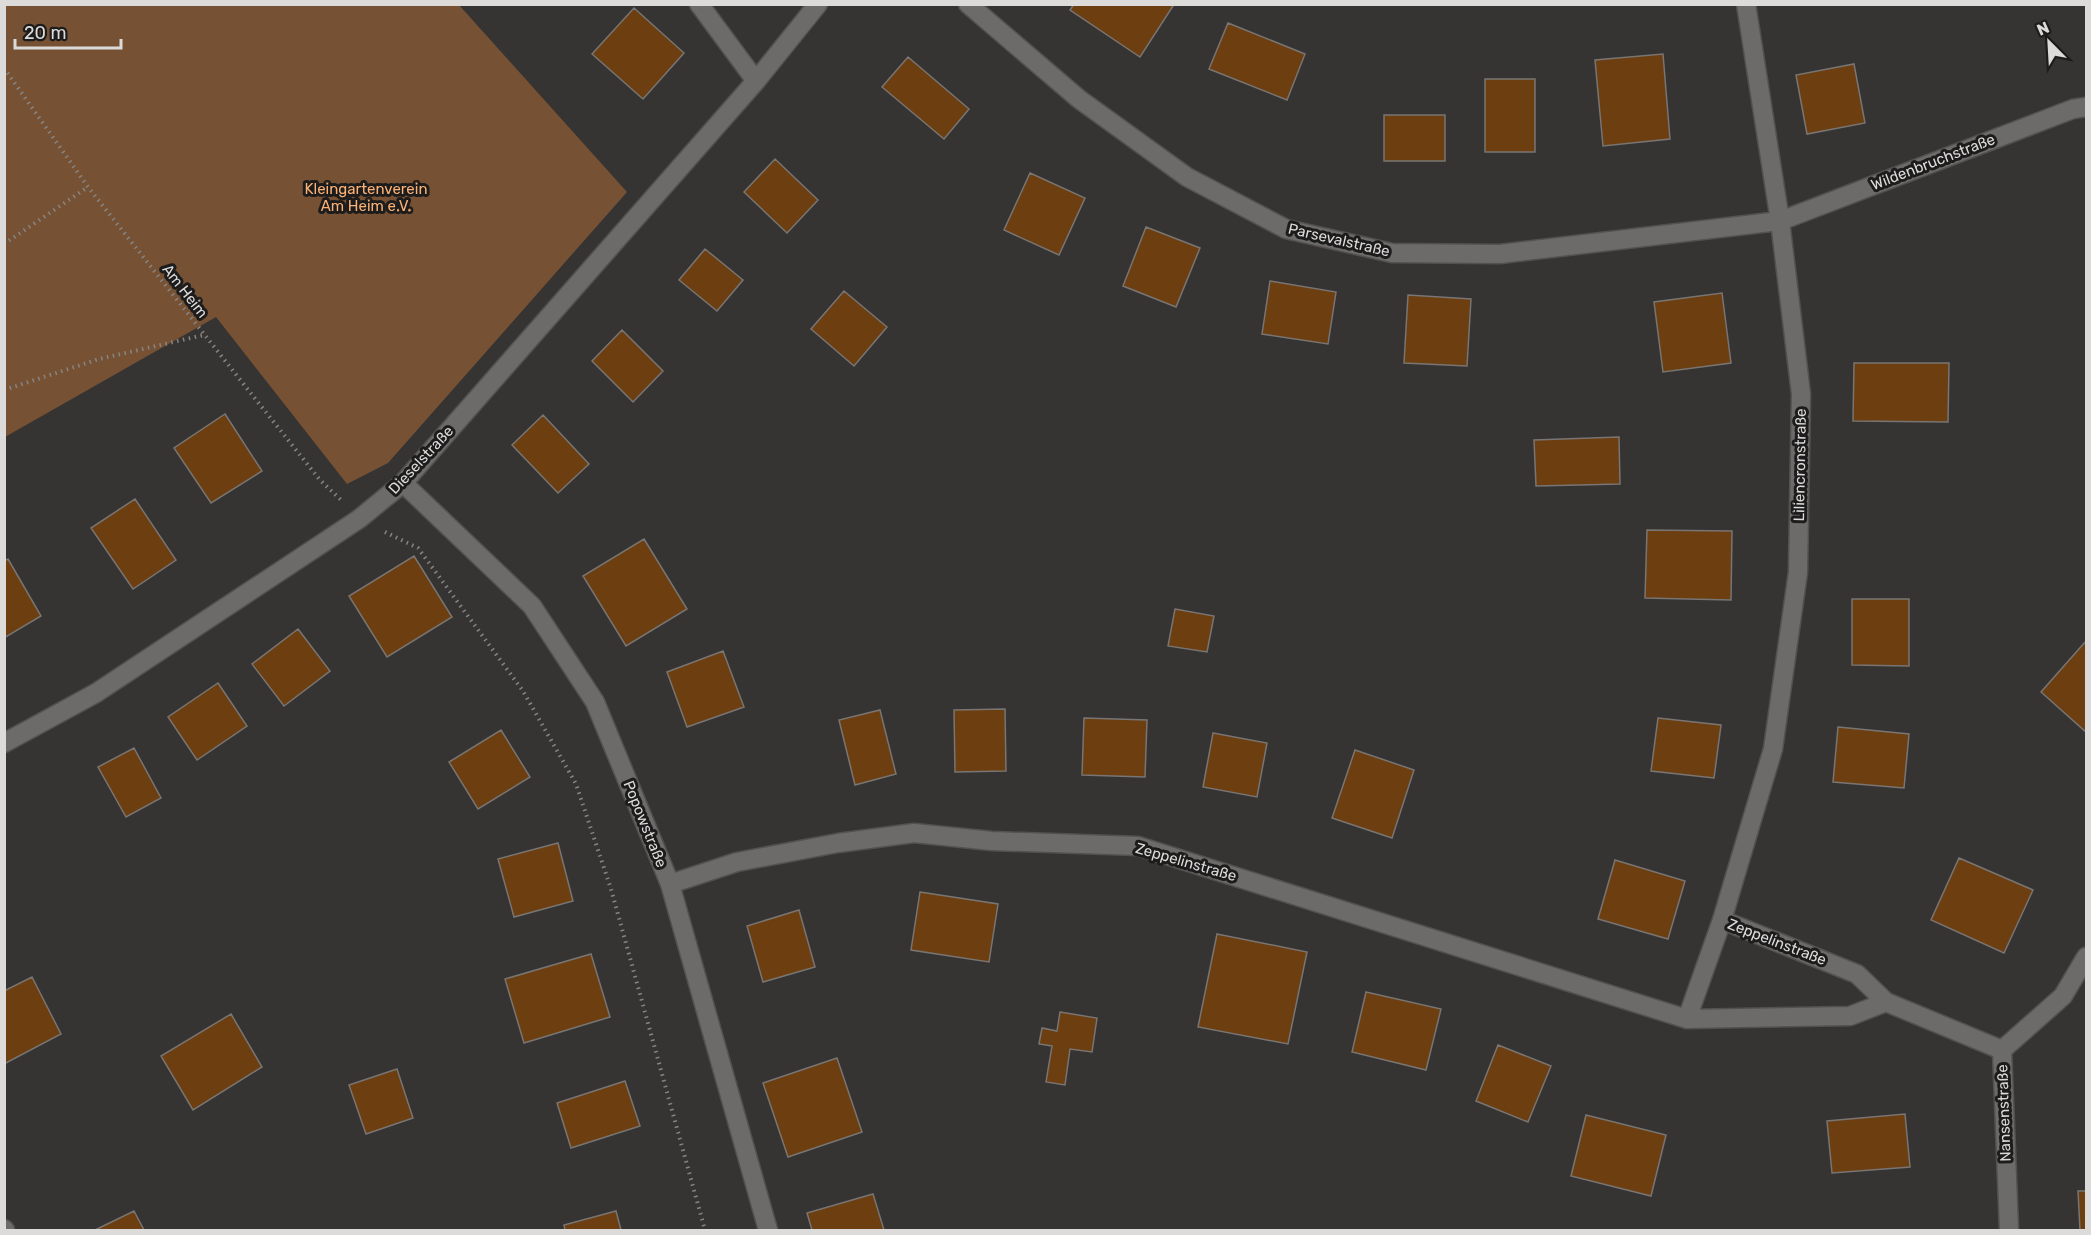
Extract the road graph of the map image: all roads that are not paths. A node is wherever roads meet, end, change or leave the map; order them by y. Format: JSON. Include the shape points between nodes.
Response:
{"nodes":[{"id":1,"x":699,"y":4,"type":"edge"},
{"id":2,"x":818,"y":4,"type":"edge"},
{"id":3,"x":968,"y":4,"type":"edge"},
{"id":4,"x":1746,"y":4,"type":"edge"},
{"id":5,"x":756,"y":81,"type":"junction"},
{"id":6,"x":2086,"y":107,"type":"edge"},
{"id":7,"x":1780,"y":221,"type":"junction"},
{"id":8,"x":403,"y":483,"type":"junction"},
{"id":9,"x":4,"y":743,"type":"edge"},
{"id":10,"x":670,"y":884,"type":"junction"},
{"id":11,"x":1722,"y":920,"type":"junction"},
{"id":12,"x":2086,"y":957,"type":"edge"},
{"id":13,"x":1886,"y":1002,"type":"junction"},
{"id":14,"x":1687,"y":1019,"type":"junction"},
{"id":15,"x":2002,"y":1050,"type":"junction"},
{"id":16,"x":768,"y":1230,"type":"edge"},
{"id":17,"x":2009,"y":1230,"type":"edge"}],
"edges":[{"from":1,"to":5,"type":"street"},
{"from":2,"to":5,"type":"street","name":"Dieselstraße"},
{"from":3,"to":7,"type":"street","name":"Parsevalstraße","via":[[1079,99],[1187,177],[1286,229],[1392,253],[1500,254]]},
{"from":4,"to":7,"type":"street","name":"Liliencronstraße"},
{"from":5,"to":8,"type":"street","name":"Dieselstraße"},
{"from":6,"to":7,"type":"street","name":"Wildenbruchstraße"},
{"from":7,"to":11,"type":"street","name":"Liliencronstraße","via":[[1801,394],[1798,572],[1773,749]]},
{"from":8,"to":9,"type":"street","name":"Dieselstraße","via":[[359,519],[96,693]]},
{"from":8,"to":10,"type":"street","name":"Popowstraße","via":[[532,606],[595,702]]},
{"from":10,"to":14,"type":"street","name":"Zeppelinstraße","via":[[737,862],[914,833],[992,841],[1138,846]]},
{"from":10,"to":16,"type":"street","name":"Popowstraße"},
{"from":11,"to":13,"type":"street","name":"Zeppelinstraße","via":[[1857,974]]},
{"from":11,"to":14,"type":"street","name":"Zeppelinstraße"},
{"from":12,"to":15,"type":"street","name":"Nansenstraße","via":[[2064,996]]},
{"from":13,"to":14,"type":"street","name":"Zeppelinstraße","via":[[1850,1016]]},
{"from":13,"to":15,"type":"street","name":"Zeppelinstraße"},
{"from":15,"to":17,"type":"street","name":"Nansenstraße"}]}
